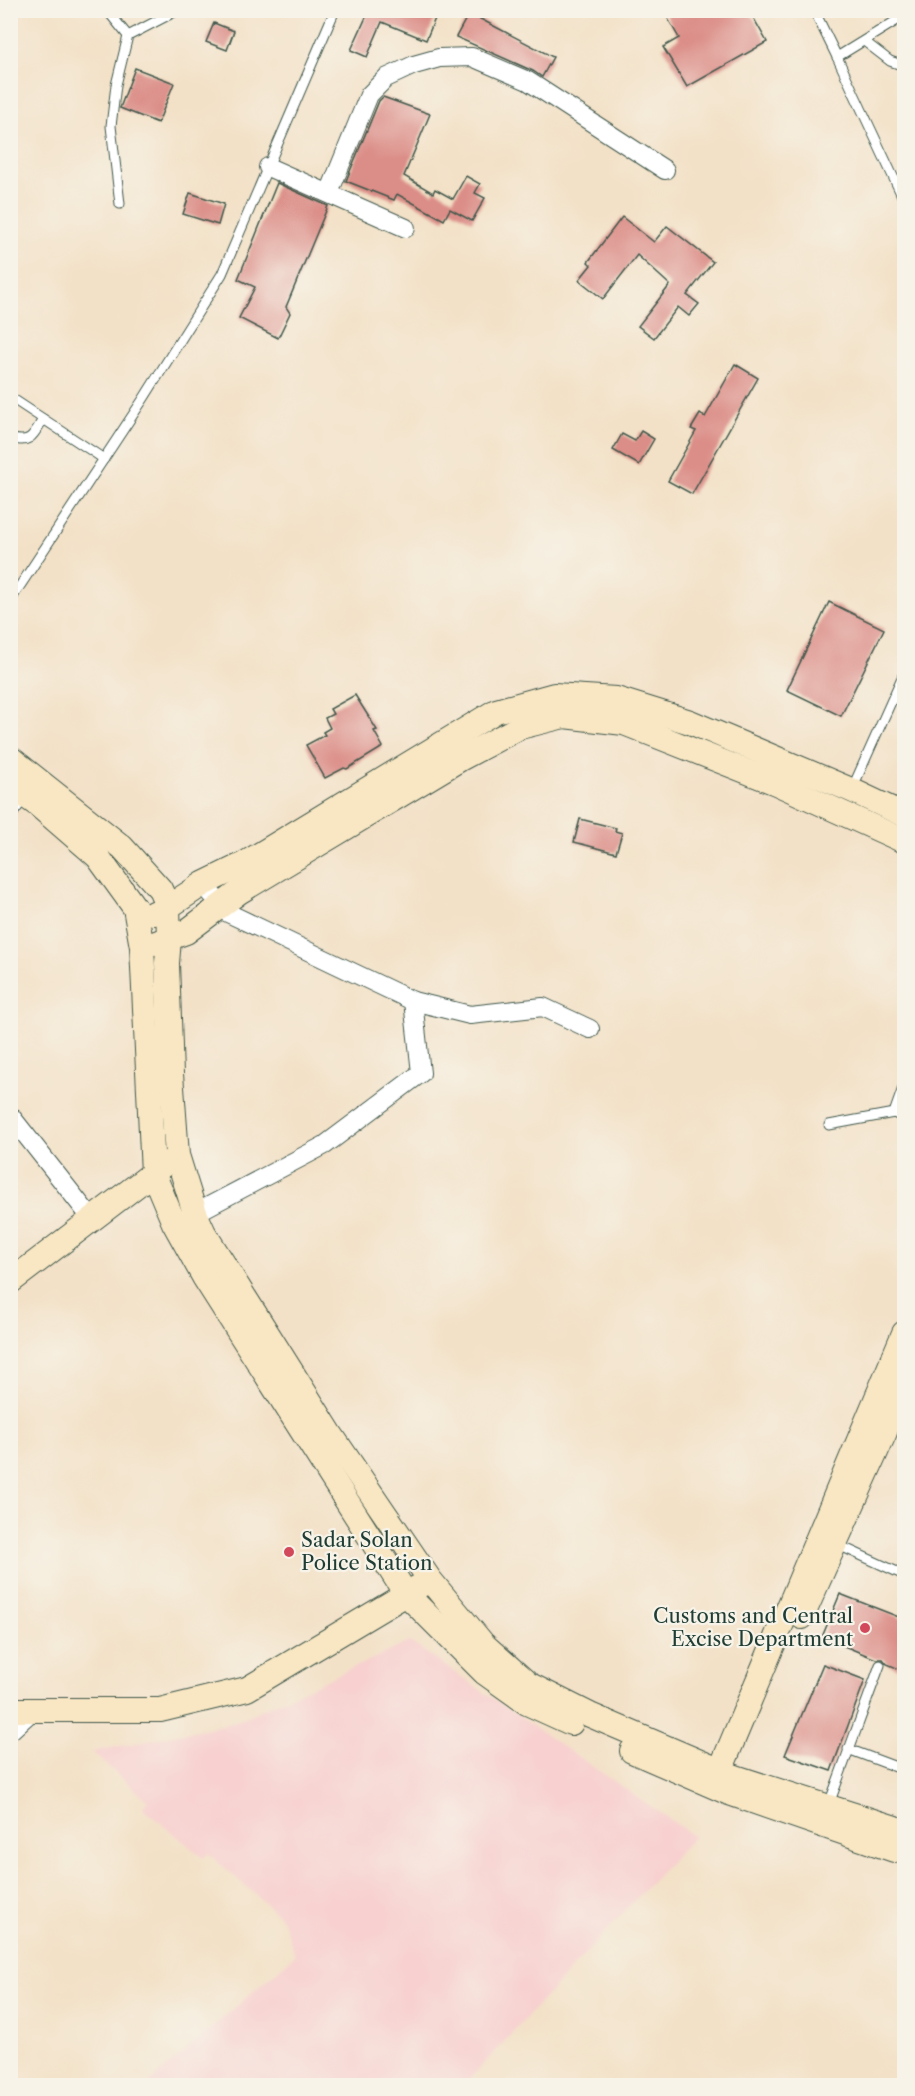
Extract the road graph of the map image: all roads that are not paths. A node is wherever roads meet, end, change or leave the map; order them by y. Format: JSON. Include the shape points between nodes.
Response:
{"nodes":[{"id":1,"x":107,"y":10,"type":"edge"},
{"id":2,"x":178,"y":10,"type":"edge"},
{"id":3,"x":335,"y":10,"type":"edge"},
{"id":4,"x":814,"y":10,"type":"edge"},
{"id":5,"x":904,"y":16,"type":"edge"},
{"id":6,"x":128,"y":36,"type":"junction"},
{"id":7,"x":864,"y":41,"type":"junction"},
{"id":8,"x":837,"y":57,"type":"junction"},
{"id":9,"x":904,"y":66,"type":"edge"},
{"id":10,"x":268,"y":166,"type":"junction"},
{"id":11,"x":665,"y":170,"type":"dead end"},
{"id":12,"x":329,"y":194,"type":"junction"},
{"id":13,"x":904,"y":200,"type":"edge"},
{"id":14,"x":120,"y":204,"type":"dead end"},
{"id":15,"x":406,"y":228,"type":"dead end"},
{"id":16,"x":10,"y":397,"type":"edge"},
{"id":17,"x":44,"y":419,"type":"junction"},
{"id":18,"x":10,"y":438,"type":"edge"},
{"id":19,"x":104,"y":459,"type":"junction"},
{"id":20,"x":10,"y":602,"type":"edge"},
{"id":21,"x":904,"y":673,"type":"edge"},
{"id":22,"x":10,"y":758,"type":"edge"},
{"id":23,"x":14,"y":796,"type":"edge"},
{"id":24,"x":846,"y":801,"type":"junction"},
{"id":25,"x":904,"y":815,"type":"edge"},
{"id":26,"x":904,"y":841,"type":"edge"},
{"id":27,"x":203,"y":884,"type":"junction"},
{"id":28,"x":221,"y":905,"type":"junction"},
{"id":29,"x":168,"y":907,"type":"junction"},
{"id":30,"x":138,"y":921,"type":"junction"},
{"id":31,"x":169,"y":939,"type":"junction"},
{"id":32,"x":142,"y":947,"type":"junction"},
{"id":33,"x":413,"y":1001,"type":"junction"},
{"id":34,"x":590,"y":1029,"type":"dead end"},
{"id":35,"x":904,"y":1084,"type":"edge"},
{"id":36,"x":894,"y":1113,"type":"junction"},
{"id":37,"x":10,"y":1116,"type":"edge"},
{"id":38,"x":904,"y":1118,"type":"edge"},
{"id":39,"x":829,"y":1125,"type":"dead end"},
{"id":40,"x":177,"y":1155,"type":"junction"},
{"id":41,"x":153,"y":1173,"type":"junction"},
{"id":42,"x":185,"y":1218,"type":"junction"},
{"id":43,"x":92,"y":1219,"type":"junction"},
{"id":44,"x":10,"y":1282,"type":"edge"},
{"id":45,"x":904,"y":1333,"type":"edge"},
{"id":46,"x":904,"y":1383,"type":"edge"},
{"id":47,"x":835,"y":1544,"type":"junction"},
{"id":48,"x":904,"y":1575,"type":"edge"},
{"id":49,"x":430,"y":1580,"type":"junction"},
{"id":50,"x":406,"y":1594,"type":"junction"},
{"id":51,"x":880,"y":1665,"type":"dead end"},
{"id":52,"x":22,"y":1710,"type":"edge"},
{"id":53,"x":10,"y":1731,"type":"edge"},
{"id":54,"x":848,"y":1749,"type":"junction"},
{"id":55,"x":904,"y":1770,"type":"edge"},
{"id":56,"x":724,"y":1782,"type":"junction"},
{"id":57,"x":828,"y":1807,"type":"junction"},
{"id":58,"x":904,"y":1836,"type":"edge"},
{"id":59,"x":904,"y":1846,"type":"edge"}],
"edges":[{"from":1,"to":6,"type":"lane"},
{"from":2,"to":6,"type":"lane"},
{"from":3,"to":10,"type":"lane"},
{"from":4,"to":8,"type":"lane"},
{"from":5,"to":7,"type":"lane"},
{"from":6,"to":14,"type":"lane","via":[[111,126]]},
{"from":7,"to":8,"type":"lane"},
{"from":7,"to":9,"type":"lane","via":[[890,61]]},
{"from":8,"to":13,"type":"lane"},
{"from":10,"to":12,"type":"street"},
{"from":10,"to":19,"type":"lane","via":[[222,274]]},
{"from":11,"to":12,"type":"street","via":[[528,81],[472,57],[439,58],[386,78],[369,95]]},
{"from":12,"to":15,"type":"street"},
{"from":16,"to":17,"type":"lane"},
{"from":17,"to":18,"type":"lane","via":[[27,440]]},
{"from":17,"to":19,"type":"lane"},
{"from":19,"to":20,"type":"lane"},
{"from":21,"to":24,"type":"lane"},
{"from":22,"to":29,"type":"main road","via":[[122,847],[160,889]]},
{"from":23,"to":30,"type":"main road","via":[[98,858],[135,908]]},
{"from":24,"to":25,"type":"main road"},
{"from":24,"to":26,"type":"main road"},
{"from":24,"to":27,"type":"main road","via":[[690,722],[616,699],[554,694],[496,711],[244,864]]},
{"from":24,"to":28,"type":"main road","via":[[776,783],[624,723],[564,716],[520,727],[460,759]]},
{"from":27,"to":28,"type":"street"},
{"from":27,"to":29,"type":"main road"},
{"from":28,"to":31,"type":"main road","via":[[186,932]]},
{"from":28,"to":33,"type":"street","via":[[228,913]]},
{"from":29,"to":30,"type":"main road"},
{"from":29,"to":31,"type":"main road"},
{"from":30,"to":32,"type":"main road"},
{"from":31,"to":32,"type":"main road"},
{"from":31,"to":40,"type":"main road","via":[[170,1063]]},
{"from":32,"to":41,"type":"main road"},
{"from":33,"to":34,"type":"street","via":[[470,1015],[543,1006]]},
{"from":33,"to":42,"type":"street","via":[[421,1073],[325,1145]]},
{"from":35,"to":36,"type":"lane"},
{"from":36,"to":38,"type":"lane"},
{"from":36,"to":39,"type":"lane"},
{"from":37,"to":43,"type":"street"},
{"from":40,"to":41,"type":"main road"},
{"from":40,"to":42,"type":"main road"},
{"from":41,"to":42,"type":"main road"},
{"from":41,"to":43,"type":"main road"},
{"from":42,"to":49,"type":"main road","via":[[204,1233],[330,1433]]},
{"from":42,"to":50,"type":"main road","via":[[210,1287]]},
{"from":43,"to":44,"type":"main road"},
{"from":45,"to":56,"type":"main road"},
{"from":46,"to":47,"type":"main road"},
{"from":47,"to":48,"type":"lane"},
{"from":47,"to":56,"type":"main road"},
{"from":49,"to":50,"type":"main road"},
{"from":49,"to":56,"type":"main road","via":[[483,1644],[528,1684]]},
{"from":50,"to":52,"type":"main road","via":[[247,1689],[160,1710]]},
{"from":50,"to":56,"type":"main road","via":[[485,1673],[527,1703]]},
{"from":51,"to":54,"type":"lane"},
{"from":52,"to":53,"type":"street"},
{"from":54,"to":55,"type":"lane"},
{"from":54,"to":57,"type":"lane"},
{"from":56,"to":57,"type":"main road"},
{"from":56,"to":59,"type":"main road","via":[[894,1851]]},
{"from":57,"to":58,"type":"main road","via":[[898,1829]]}]}
